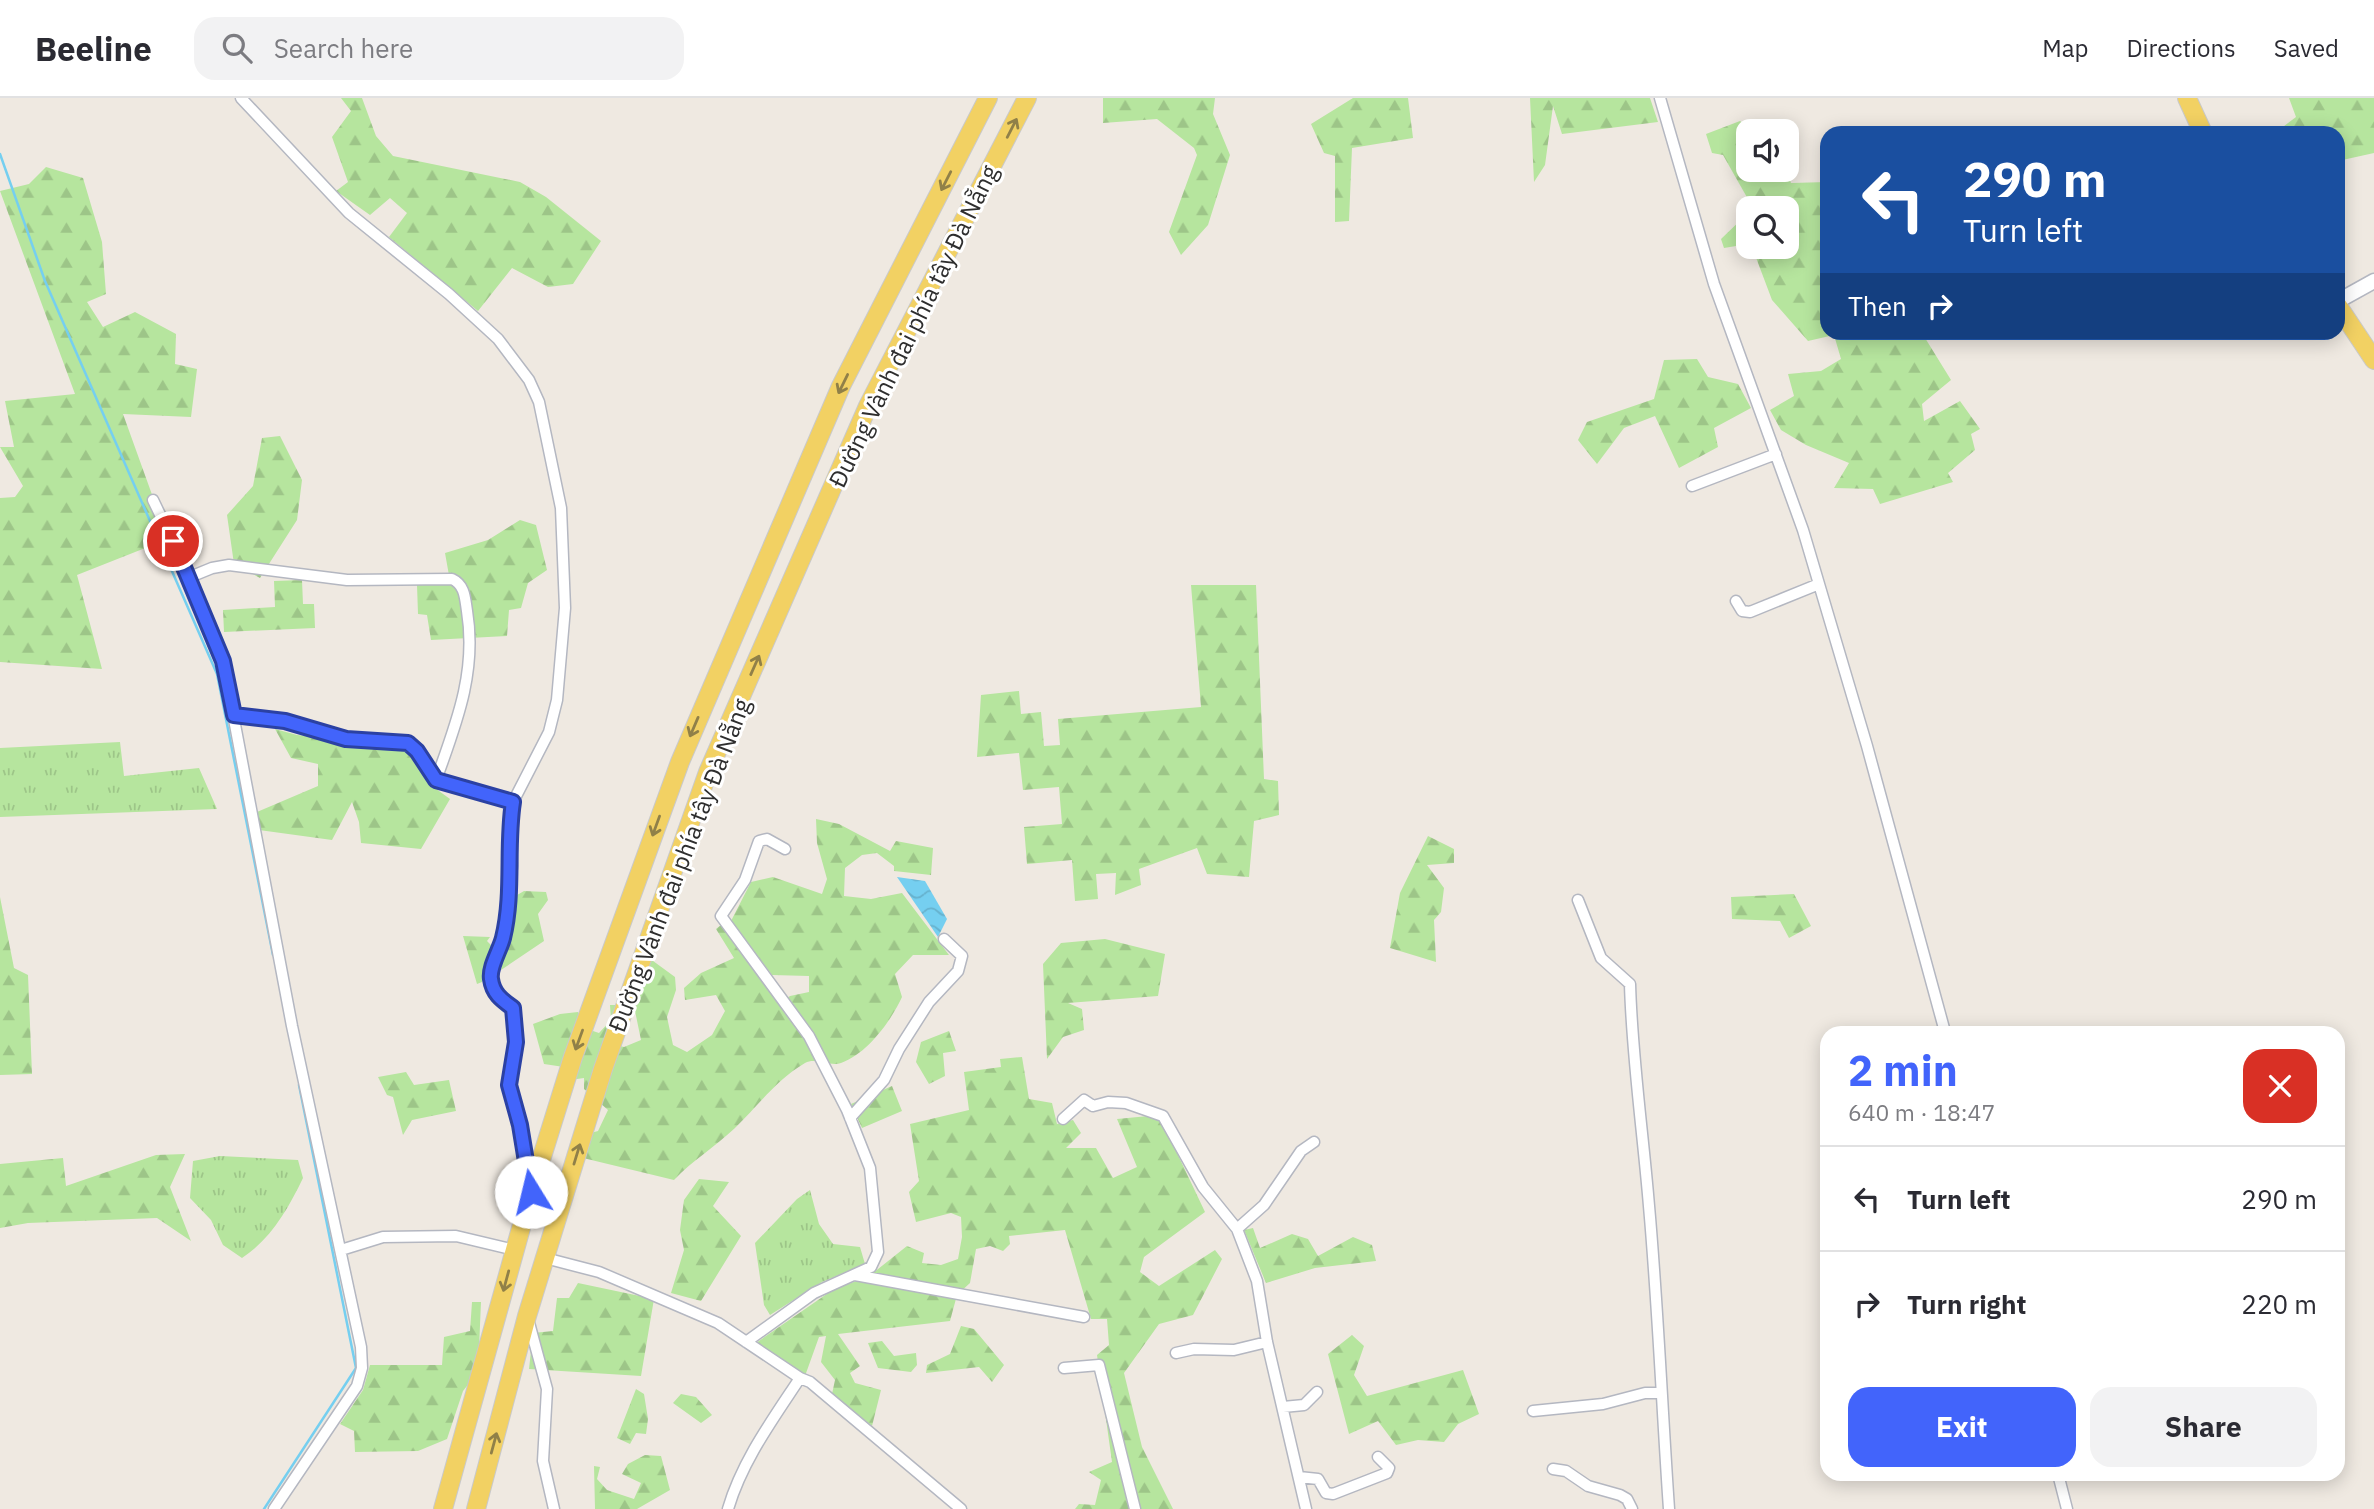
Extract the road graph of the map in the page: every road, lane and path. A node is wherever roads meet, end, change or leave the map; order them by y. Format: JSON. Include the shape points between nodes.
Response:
{"nodes":[{"id":1,"x":241,"y":98,"type":"edge"},
{"id":2,"x":988,"y":98,"type":"edge"},
{"id":3,"x":1027,"y":98,"type":"edge"},
{"id":4,"x":1660,"y":98,"type":"edge"},
{"id":5,"x":2187,"y":98,"type":"edge"},
{"id":6,"x":2200,"y":126,"type":"edge"},
{"id":7,"x":2374,"y":281,"type":"edge"},
{"id":8,"x":2345,"y":299,"type":"edge"},
{"id":9,"x":2345,"y":314,"type":"edge"},
{"id":10,"x":2374,"y":360,"type":"edge"},
{"id":11,"x":1776,"y":454,"type":"junction"},
{"id":12,"x":1692,"y":486,"type":"dead end"},
{"id":13,"x":153,"y":500,"type":"dead end"},
{"id":14,"x":190,"y":577,"type":"junction"},
{"id":15,"x":1819,"y":584,"type":"junction"},
{"id":16,"x":1736,"y":601,"type":"dead end"},
{"id":17,"x":234,"y":715,"type":"junction"},
{"id":18,"x":436,"y":780,"type":"junction"},
{"id":19,"x":513,"y":802,"type":"junction"},
{"id":20,"x":785,"y":849,"type":"dead end"},
{"id":21,"x":1578,"y":900,"type":"dead end"},
{"id":22,"x":944,"y":939,"type":"dead end"},
{"id":23,"x":1943,"y":1026,"type":"edge"},
{"id":24,"x":850,"y":1118,"type":"junction"},
{"id":25,"x":1063,"y":1119,"type":"dead end"},
{"id":26,"x":1314,"y":1142,"type":"dead end"},
{"id":27,"x":531,"y":1192,"type":"junction"},
{"id":28,"x":1237,"y":1229,"type":"junction"},
{"id":29,"x":341,"y":1250,"type":"junction"},
{"id":30,"x":514,"y":1250,"type":"junction"},
{"id":31,"x":545,"y":1258,"type":"junction"},
{"id":32,"x":855,"y":1275,"type":"junction"},
{"id":33,"x":527,"y":1316,"type":"junction"},
{"id":34,"x":1084,"y":1317,"type":"dead end"},
{"id":35,"x":746,"y":1342,"type":"junction"},
{"id":36,"x":1267,"y":1342,"type":"junction"},
{"id":37,"x":1176,"y":1353,"type":"dead end"},
{"id":38,"x":1064,"y":1368,"type":"dead end"},
{"id":39,"x":800,"y":1378,"type":"junction"},
{"id":40,"x":1317,"y":1392,"type":"dead end"},
{"id":41,"x":1661,"y":1393,"type":"junction"},
{"id":42,"x":1283,"y":1407,"type":"junction"},
{"id":43,"x":1533,"y":1411,"type":"dead end"},
{"id":44,"x":1378,"y":1457,"type":"dead end"},
{"id":45,"x":1553,"y":1469,"type":"dead end"},
{"id":46,"x":1299,"y":1477,"type":"junction"},
{"id":47,"x":2060,"y":1481,"type":"edge"},
{"id":48,"x":274,"y":1509,"type":"edge"},
{"id":49,"x":443,"y":1509,"type":"edge"},
{"id":50,"x":476,"y":1509,"type":"edge"},
{"id":51,"x":554,"y":1509,"type":"edge"},
{"id":52,"x":729,"y":1509,"type":"edge"},
{"id":53,"x":961,"y":1509,"type":"edge"},
{"id":54,"x":1135,"y":1509,"type":"edge"},
{"id":55,"x":1306,"y":1509,"type":"edge"},
{"id":56,"x":1632,"y":1509,"type":"edge"},
{"id":57,"x":1669,"y":1509,"type":"edge"},
{"id":58,"x":2067,"y":1509,"type":"edge"}],
"edges":[{"from":1,"to":19,"type":"street","via":[[349,213],[498,339],[530,380],[539,402],[561,508],[565,608],[557,700],[549,732]]},
{"from":2,"to":27,"type":"main road","name":"Đường Vành đai phía tây Đà Nẵng","one_way":true,"via":[[841,386],[680,762],[573,1057]]},
{"from":31,"to":3,"type":"main road","name":"Đường Vành đai phía tây Đà Nẵng","one_way":true,"via":[[603,1069],[708,772],[868,406]]},
{"from":4,"to":11,"type":"street","via":[[1714,284]]},
{"from":5,"to":6,"type":"main road"},
{"from":7,"to":8,"type":"street"},
{"from":9,"to":10,"type":"main road"},
{"from":11,"to":12,"type":"street"},
{"from":11,"to":15,"type":"street"},
{"from":13,"to":14,"type":"street"},
{"from":14,"to":17,"type":"street","via":[[223,661]]},
{"from":14,"to":18,"type":"street","via":[[229,565],[331,579],[458,582],[469,625],[469,674]]},
{"from":15,"to":16,"type":"street","via":[[1750,612],[1742,611]]},
{"from":15,"to":23,"type":"street"},
{"from":17,"to":18,"type":"street","via":[[285,721],[346,739],[408,743]]},
{"from":17,"to":29,"type":"street","via":[[292,1026]]},
{"from":18,"to":19,"type":"street"},
{"from":19,"to":27,"type":"street","via":[[504,937],[490,977],[496,995],[513,1008],[516,1042],[509,1085]]},
{"from":20,"to":24,"type":"street","via":[[768,839],[759,841],[745,880],[721,916],[809,1036]]},
{"from":21,"to":41,"type":"street","via":[[1601,958],[1630,984],[1631,1044],[1641,1100]]},
{"from":22,"to":24,"type":"street","via":[[960,951],[961,965],[929,1002],[884,1080]]},
{"from":24,"to":32,"type":"street","via":[[870,1168],[878,1252],[871,1267]]},
{"from":25,"to":28,"type":"street","via":[[1084,1100],[1093,1105],[1126,1103],[1163,1116],[1203,1187]]},
{"from":26,"to":28,"type":"street","via":[[1301,1151],[1264,1205]]},
{"from":27,"to":30,"type":"main road","name":"Đường Vành đai phía tây Đà Nẵng"},
{"from":28,"to":36,"type":"street","via":[[1257,1281]]},
{"from":29,"to":30,"type":"street","via":[[383,1237],[456,1236]]},
{"from":29,"to":48,"type":"street","via":[[361,1347],[361,1376]]},
{"from":30,"to":31,"type":"main road"},
{"from":30,"to":49,"type":"main road","name":"Đường Vành đai phía tây Đà Nẵng","one_way":true},
{"from":31,"to":33,"type":"main road","name":"Đường Vành đai phía tây Đà Nẵng"},
{"from":31,"to":35,"type":"street","via":[[599,1272],[718,1323]]},
{"from":32,"to":34,"type":"street"},
{"from":32,"to":35,"type":"street","via":[[814,1293]]},
{"from":50,"to":33,"type":"main road","name":"Đường Vành đai phía tây Đà Nẵng","one_way":true},
{"from":33,"to":51,"type":"street","via":[[547,1389],[542,1461]]},
{"from":35,"to":39,"type":"street"},
{"from":36,"to":37,"type":"street","via":[[1234,1350]]},
{"from":36,"to":42,"type":"street"},
{"from":38,"to":54,"type":"street","via":[[1099,1366]]},
{"from":39,"to":52,"type":"street","via":[[763,1434]]},
{"from":39,"to":53,"type":"street"},
{"from":40,"to":42,"type":"street","via":[[1304,1405]]},
{"from":41,"to":43,"type":"street"},
{"from":41,"to":57,"type":"street"},
{"from":42,"to":46,"type":"street"},
{"from":44,"to":46,"type":"street","via":[[1389,1468],[1387,1473],[1333,1494],[1326,1493],[1318,1479]]},
{"from":45,"to":56,"type":"street","via":[[1620,1495]]},
{"from":46,"to":55,"type":"street"},
{"from":47,"to":58,"type":"street"}]}
